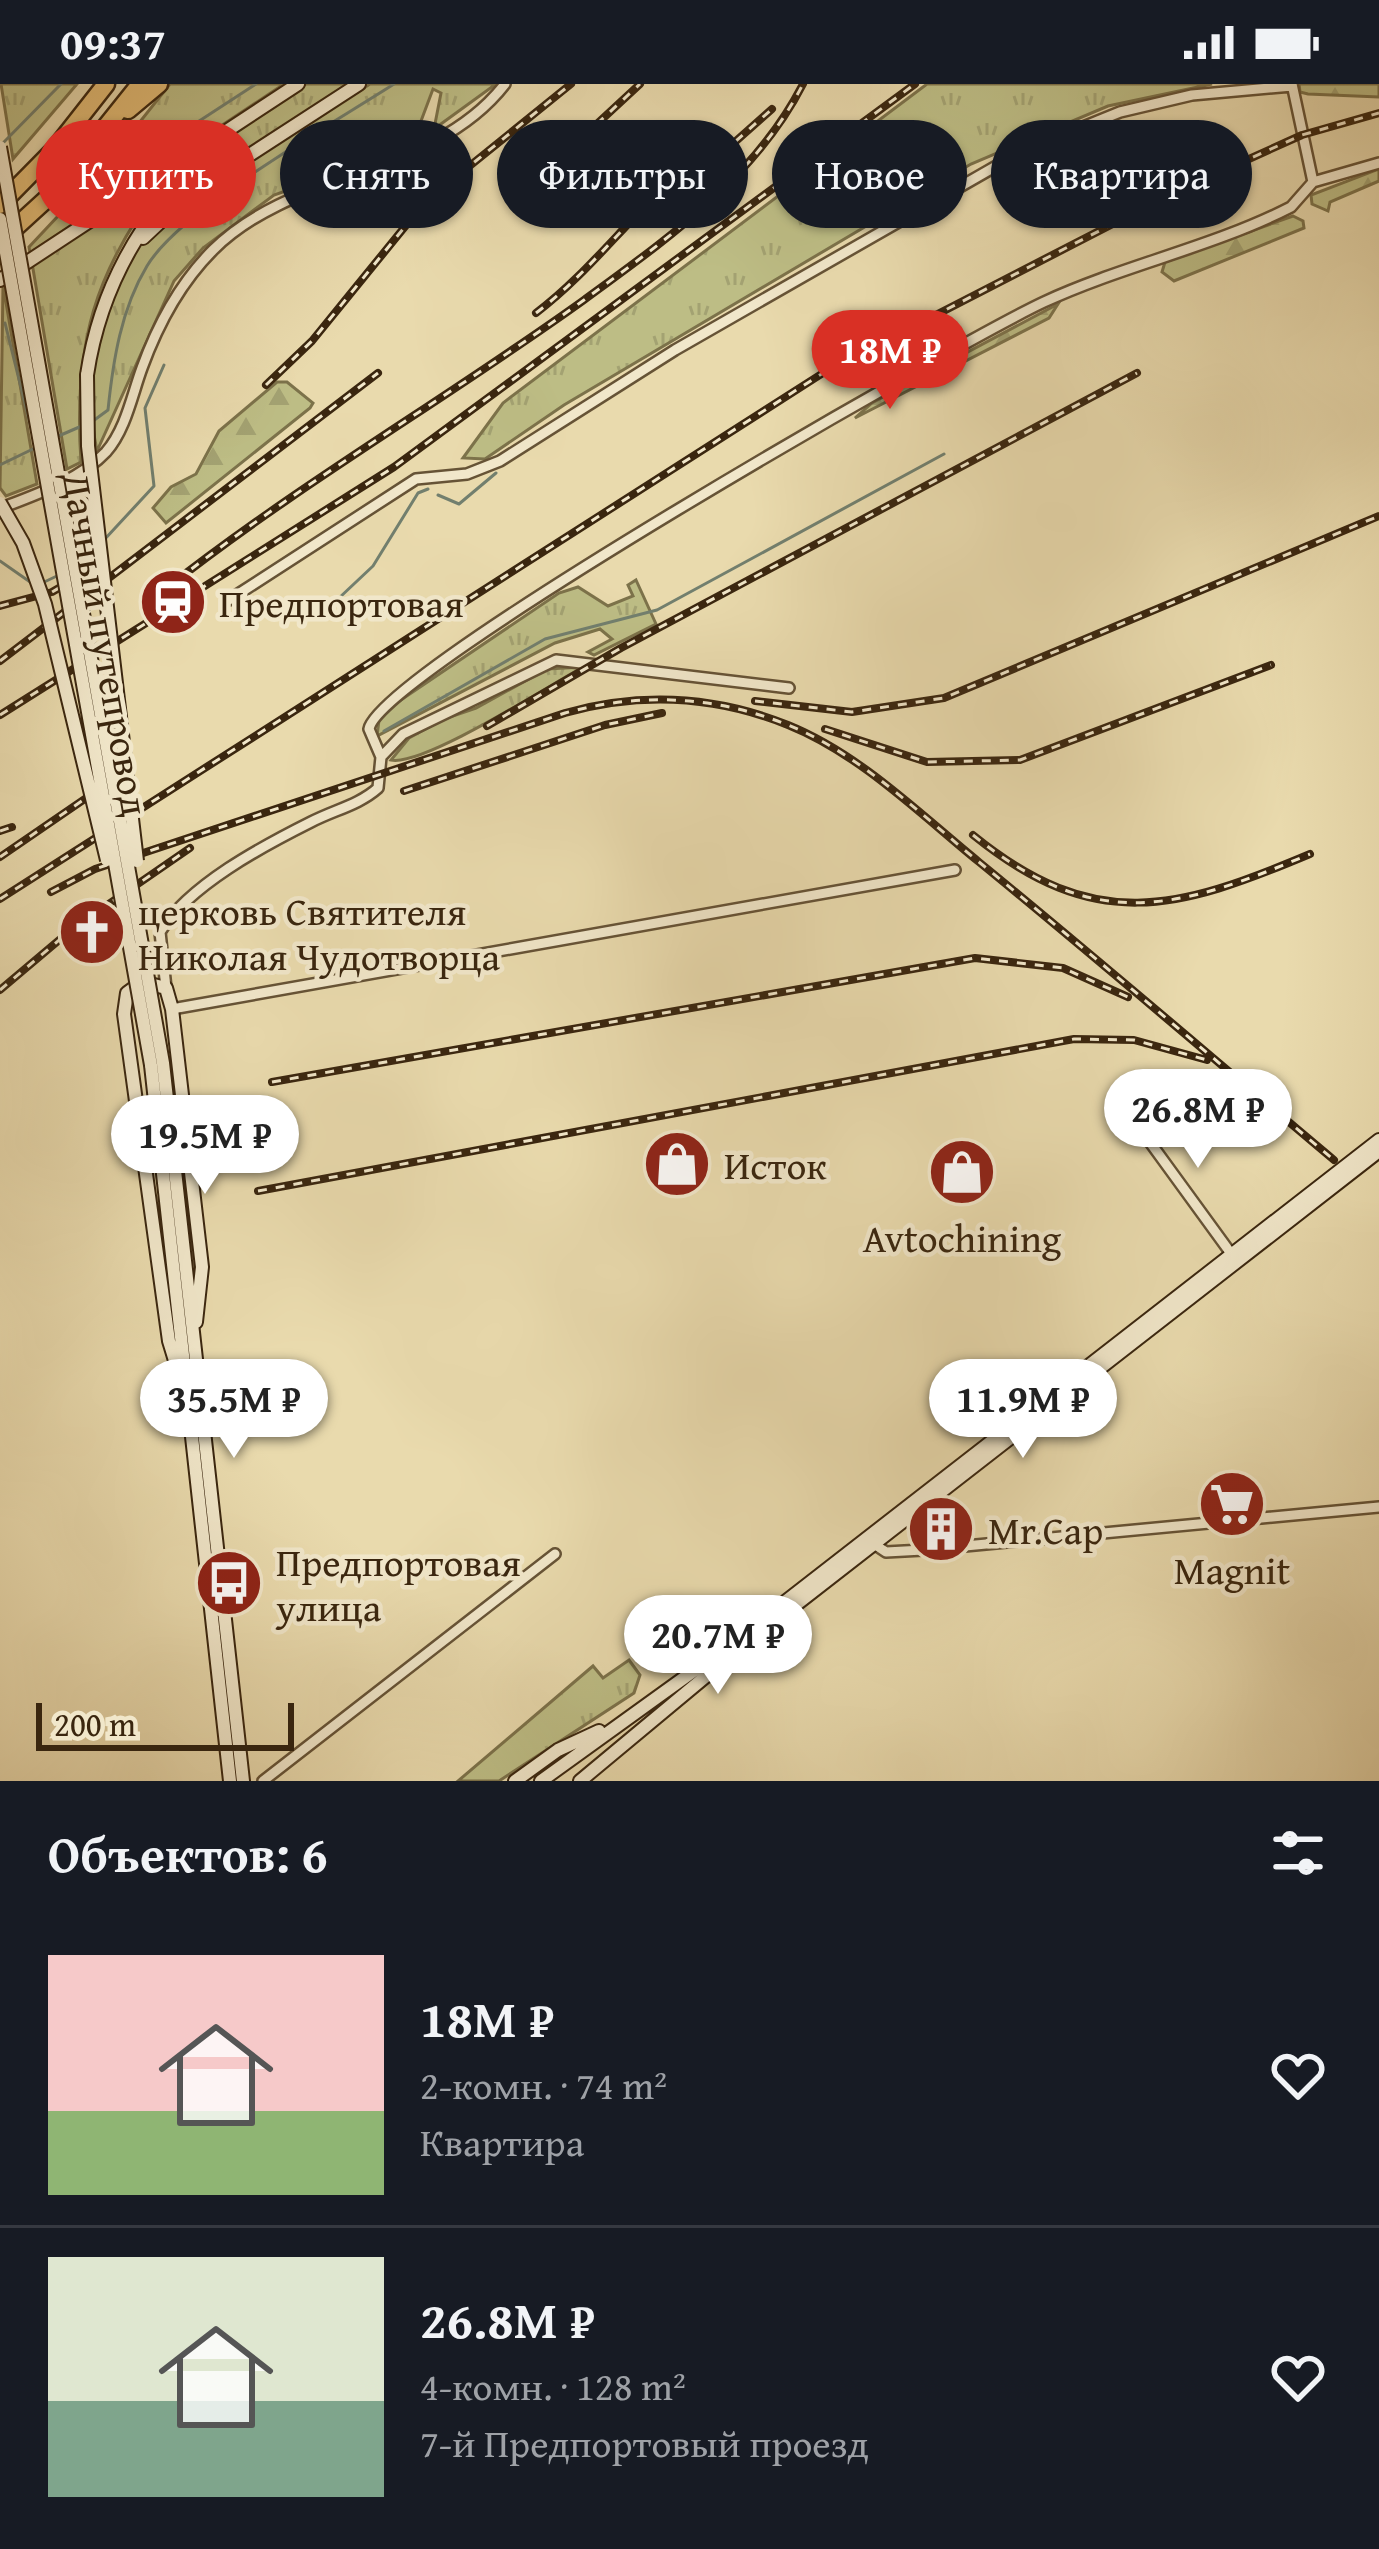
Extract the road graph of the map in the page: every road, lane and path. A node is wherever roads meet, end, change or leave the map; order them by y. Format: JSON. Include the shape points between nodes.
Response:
{"nodes":[{"id":1,"x":96,"y":84,"type":"edge"},
{"id":2,"x":106,"y":84,"type":"edge"},
{"id":3,"x":140,"y":84,"type":"edge"},
{"id":4,"x":159,"y":84,"type":"edge"},
{"id":5,"x":298,"y":84,"type":"edge"},
{"id":6,"x":358,"y":84,"type":"edge"},
{"id":7,"x":505,"y":84,"type":"edge"},
{"id":8,"x":1292,"y":85,"type":"edge"},
{"id":9,"x":250,"y":115,"type":"junction"},
{"id":10,"x":117,"y":118,"type":"junction"},
{"id":11,"x":80,"y":120,"type":"edge"},
{"id":12,"x":81,"y":120,"type":"edge"},
{"id":13,"x":0,"y":147,"type":"edge"},
{"id":14,"x":1379,"y":163,"type":"edge"},
{"id":15,"x":36,"y":167,"type":"edge"},
{"id":16,"x":1313,"y":182,"type":"junction"},
{"id":17,"x":0,"y":205,"type":"edge"},
{"id":18,"x":0,"y":219,"type":"edge"},
{"id":19,"x":0,"y":242,"type":"edge"},
{"id":20,"x":126,"y":257,"type":"junction"},
{"id":21,"x":0,"y":280,"type":"edge"},
{"id":22,"x":0,"y":506,"type":"edge"},
{"id":23,"x":229,"y":600,"type":"dead end"},
{"id":24,"x":789,"y":688,"type":"dead end"},
{"id":25,"x":381,"y":757,"type":"junction"},
{"id":26,"x":955,"y":870,"type":"dead end"},
{"id":27,"x":128,"y":929,"type":"junction"},
{"id":28,"x":143,"y":940,"type":"junction"},
{"id":29,"x":166,"y":988,"type":"junction"},
{"id":30,"x":172,"y":1009,"type":"junction"},
{"id":31,"x":159,"y":1079,"type":"junction"},
{"id":32,"x":1128,"y":1112,"type":"dead end"},
{"id":33,"x":1379,"y":1140,"type":"edge"},
{"id":34,"x":1379,"y":1151,"type":"edge"},
{"id":35,"x":1236,"y":1260,"type":"junction"},
{"id":36,"x":196,"y":1322,"type":"junction"},
{"id":37,"x":190,"y":1413,"type":"junction"},
{"id":38,"x":1379,"y":1508,"type":"edge"},
{"id":39,"x":871,"y":1542,"type":"junction"},
{"id":40,"x":555,"y":1554,"type":"dead end"},
{"id":41,"x":627,"y":1718,"type":"junction"},
{"id":42,"x":226,"y":1745,"type":"junction"},
{"id":43,"x":242,"y":1775,"type":"edge"},
{"id":44,"x":265,"y":1780,"type":"edge"},
{"id":45,"x":220,"y":1781,"type":"edge"},
{"id":46,"x":230,"y":1781,"type":"edge"},
{"id":47,"x":515,"y":1781,"type":"edge"},
{"id":48,"x":541,"y":1781,"type":"edge"},
{"id":49,"x":580,"y":1781,"type":"edge"}],
"edges":[{"from":1,"to":11,"type":"main road"},
{"from":2,"to":12,"type":"highway"},
{"from":3,"to":10,"type":"highway"},
{"from":4,"to":10,"type":"highway"},
{"from":5,"to":9,"type":"main road"},
{"from":6,"to":20,"type":"main road","via":[[191,194]]},
{"from":7,"to":22,"type":"street","via":[[424,147],[291,198],[224,240],[165,314],[107,450],[82,470]]},
{"from":8,"to":16,"type":"street"},
{"from":8,"to":23,"type":"street","via":[[1120,112],[1019,153],[675,350],[500,461],[416,479]]},
{"from":9,"to":20,"type":"main road","via":[[156,204]]},
{"from":9,"to":21,"type":"main road"},
{"from":10,"to":19,"type":"highway"},
{"from":13,"to":28,"type":"main road","name":"Дачный путепровод","bridge":true},
{"from":14,"to":16,"type":"street"},
{"from":15,"to":17,"type":"highway"},
{"from":16,"to":25,"type":"street","via":[[1270,217],[1017,316],[685,506],[381,707],[369,729]]},
{"from":18,"to":27,"type":"main road","name":"Дачный путепровод","bridge":true},
{"from":20,"to":28,"type":"main road","bridge":true,"via":[[87,375],[88,446]]},
{"from":22,"to":27,"type":"main road","bridge":true,"via":[[45,604]]},
{"from":24,"to":25,"type":"street","via":[[556,660],[429,718]]},
{"from":25,"to":29,"type":"street","via":[[378,788],[365,799],[292,833],[167,921],[158,947]]},
{"from":26,"to":30,"type":"street"},
{"from":27,"to":31,"type":"main road","name":"Дачный путепровод","bridge":true},
{"from":28,"to":31,"type":"main road","name":"Дачный путепровод","bridge":true},
{"from":29,"to":30,"type":"main road"},
{"from":29,"to":37,"type":"main road","via":[[155,981],[131,986],[124,1014],[169,1341]]},
{"from":30,"to":36,"type":"main road","via":[[201,1263]]},
{"from":31,"to":36,"type":"main road"},
{"from":31,"to":37,"type":"main road"},
{"from":32,"to":35,"type":"street"},
{"from":33,"to":35,"type":"main road"},
{"from":34,"to":35,"type":"main road"},
{"from":35,"to":39,"type":"main road"},
{"from":36,"to":43,"type":"main road"},
{"from":37,"to":42,"type":"main road"},
{"from":38,"to":39,"type":"street","via":[[922,1550],[886,1552]]},
{"from":39,"to":41,"type":"main road"},
{"from":39,"to":49,"type":"main road"},
{"from":40,"to":44,"type":"street"},
{"from":41,"to":47,"type":"main road"},
{"from":41,"to":48,"type":"main road"},
{"from":42,"to":45,"type":"main road"},
{"from":42,"to":46,"type":"main road"},
{"from":43,"to":44,"type":"street"}]}
